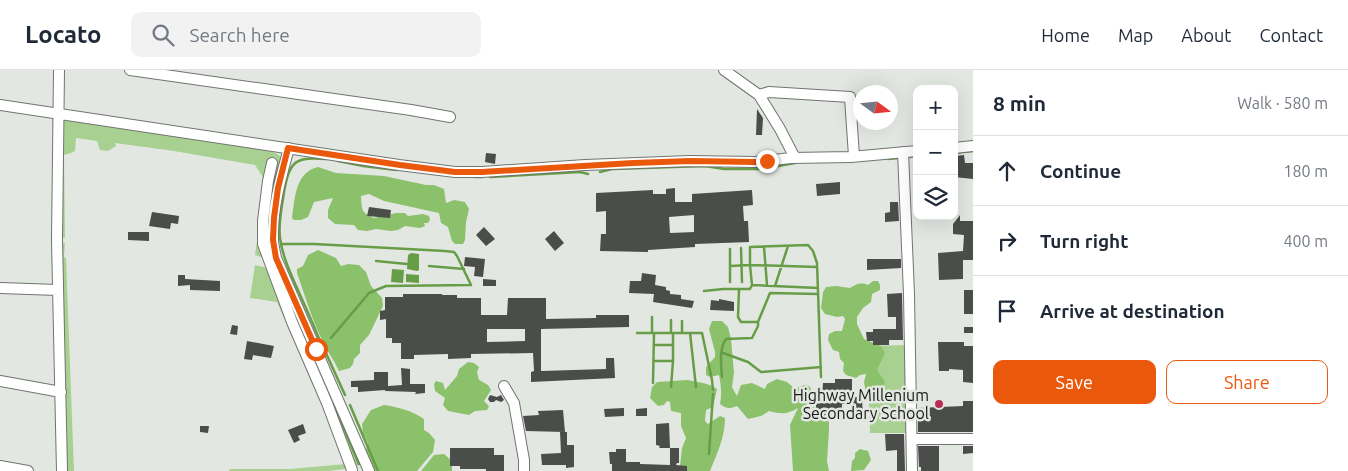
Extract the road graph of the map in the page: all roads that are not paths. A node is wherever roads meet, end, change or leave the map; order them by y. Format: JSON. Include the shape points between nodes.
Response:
{"nodes":[{"id":1,"x":59,"y":70,"type":"edge"},
{"id":2,"x":130,"y":70,"type":"edge"},
{"id":3,"x":724,"y":70,"type":"edge"},
{"id":4,"x":759,"y":95,"type":"junction"},
{"id":5,"x":0,"y":104,"type":"edge"},
{"id":6,"x":58,"y":114,"type":"junction"},
{"id":7,"x":450,"y":117,"type":"dead end"},
{"id":8,"x":973,"y":146,"type":"edge"},
{"id":9,"x":288,"y":148,"type":"junction"},
{"id":10,"x":958,"y":148,"type":"edge"},
{"id":11,"x":913,"y":151,"type":"edge"},
{"id":12,"x":903,"y":152,"type":"junction"},
{"id":13,"x":854,"y":156,"type":"junction"},
{"id":14,"x":794,"y":158,"type":"junction"},
{"id":15,"x":272,"y":163,"type":"dead end"},
{"id":16,"x":0,"y":288,"type":"edge"},
{"id":17,"x":58,"y":290,"type":"junction"},
{"id":18,"x":0,"y":381,"type":"edge"},
{"id":19,"x":504,"y":386,"type":"dead end"},
{"id":20,"x":61,"y":392,"type":"junction"},
{"id":21,"x":912,"y":439,"type":"junction"},
{"id":22,"x":973,"y":439,"type":"edge"},
{"id":23,"x":0,"y":466,"type":"edge"},
{"id":24,"x":369,"y":470,"type":"edge"},
{"id":25,"x":28,"y":471,"type":"edge"},
{"id":26,"x":62,"y":471,"type":"edge"},
{"id":27,"x":349,"y":471,"type":"edge"},
{"id":28,"x":524,"y":471,"type":"edge"},
{"id":29,"x":912,"y":471,"type":"edge"}],
"edges":[{"from":1,"to":6,"type":"street"},
{"from":2,"to":7,"type":"street"},
{"from":3,"to":4,"type":"street"},
{"from":4,"to":13,"type":"street","via":[[769,92],[850,96]]},
{"from":4,"to":14,"type":"street"},
{"from":5,"to":6,"type":"street"},
{"from":6,"to":9,"type":"street"},
{"from":6,"to":17,"type":"street"},
{"from":8,"to":10,"type":"street"},
{"from":9,"to":14,"type":"street","via":[[455,172]]},
{"from":9,"to":24,"type":"street","via":[[274,218],[276,258]]},
{"from":11,"to":12,"type":"street"},
{"from":12,"to":13,"type":"street"},
{"from":12,"to":21,"type":"street"},
{"from":13,"to":14,"type":"street"},
{"from":15,"to":27,"type":"street","via":[[263,221],[264,244],[292,322],[327,403]]},
{"from":16,"to":17,"type":"street"},
{"from":17,"to":20,"type":"street"},
{"from":18,"to":20,"type":"street"},
{"from":19,"to":28,"type":"street","via":[[514,403]]},
{"from":20,"to":26,"type":"street"},
{"from":21,"to":22,"type":"street"},
{"from":21,"to":29,"type":"street"},
{"from":23,"to":25,"type":"street"},
{"from":24,"to":27,"type":"street"}]}
